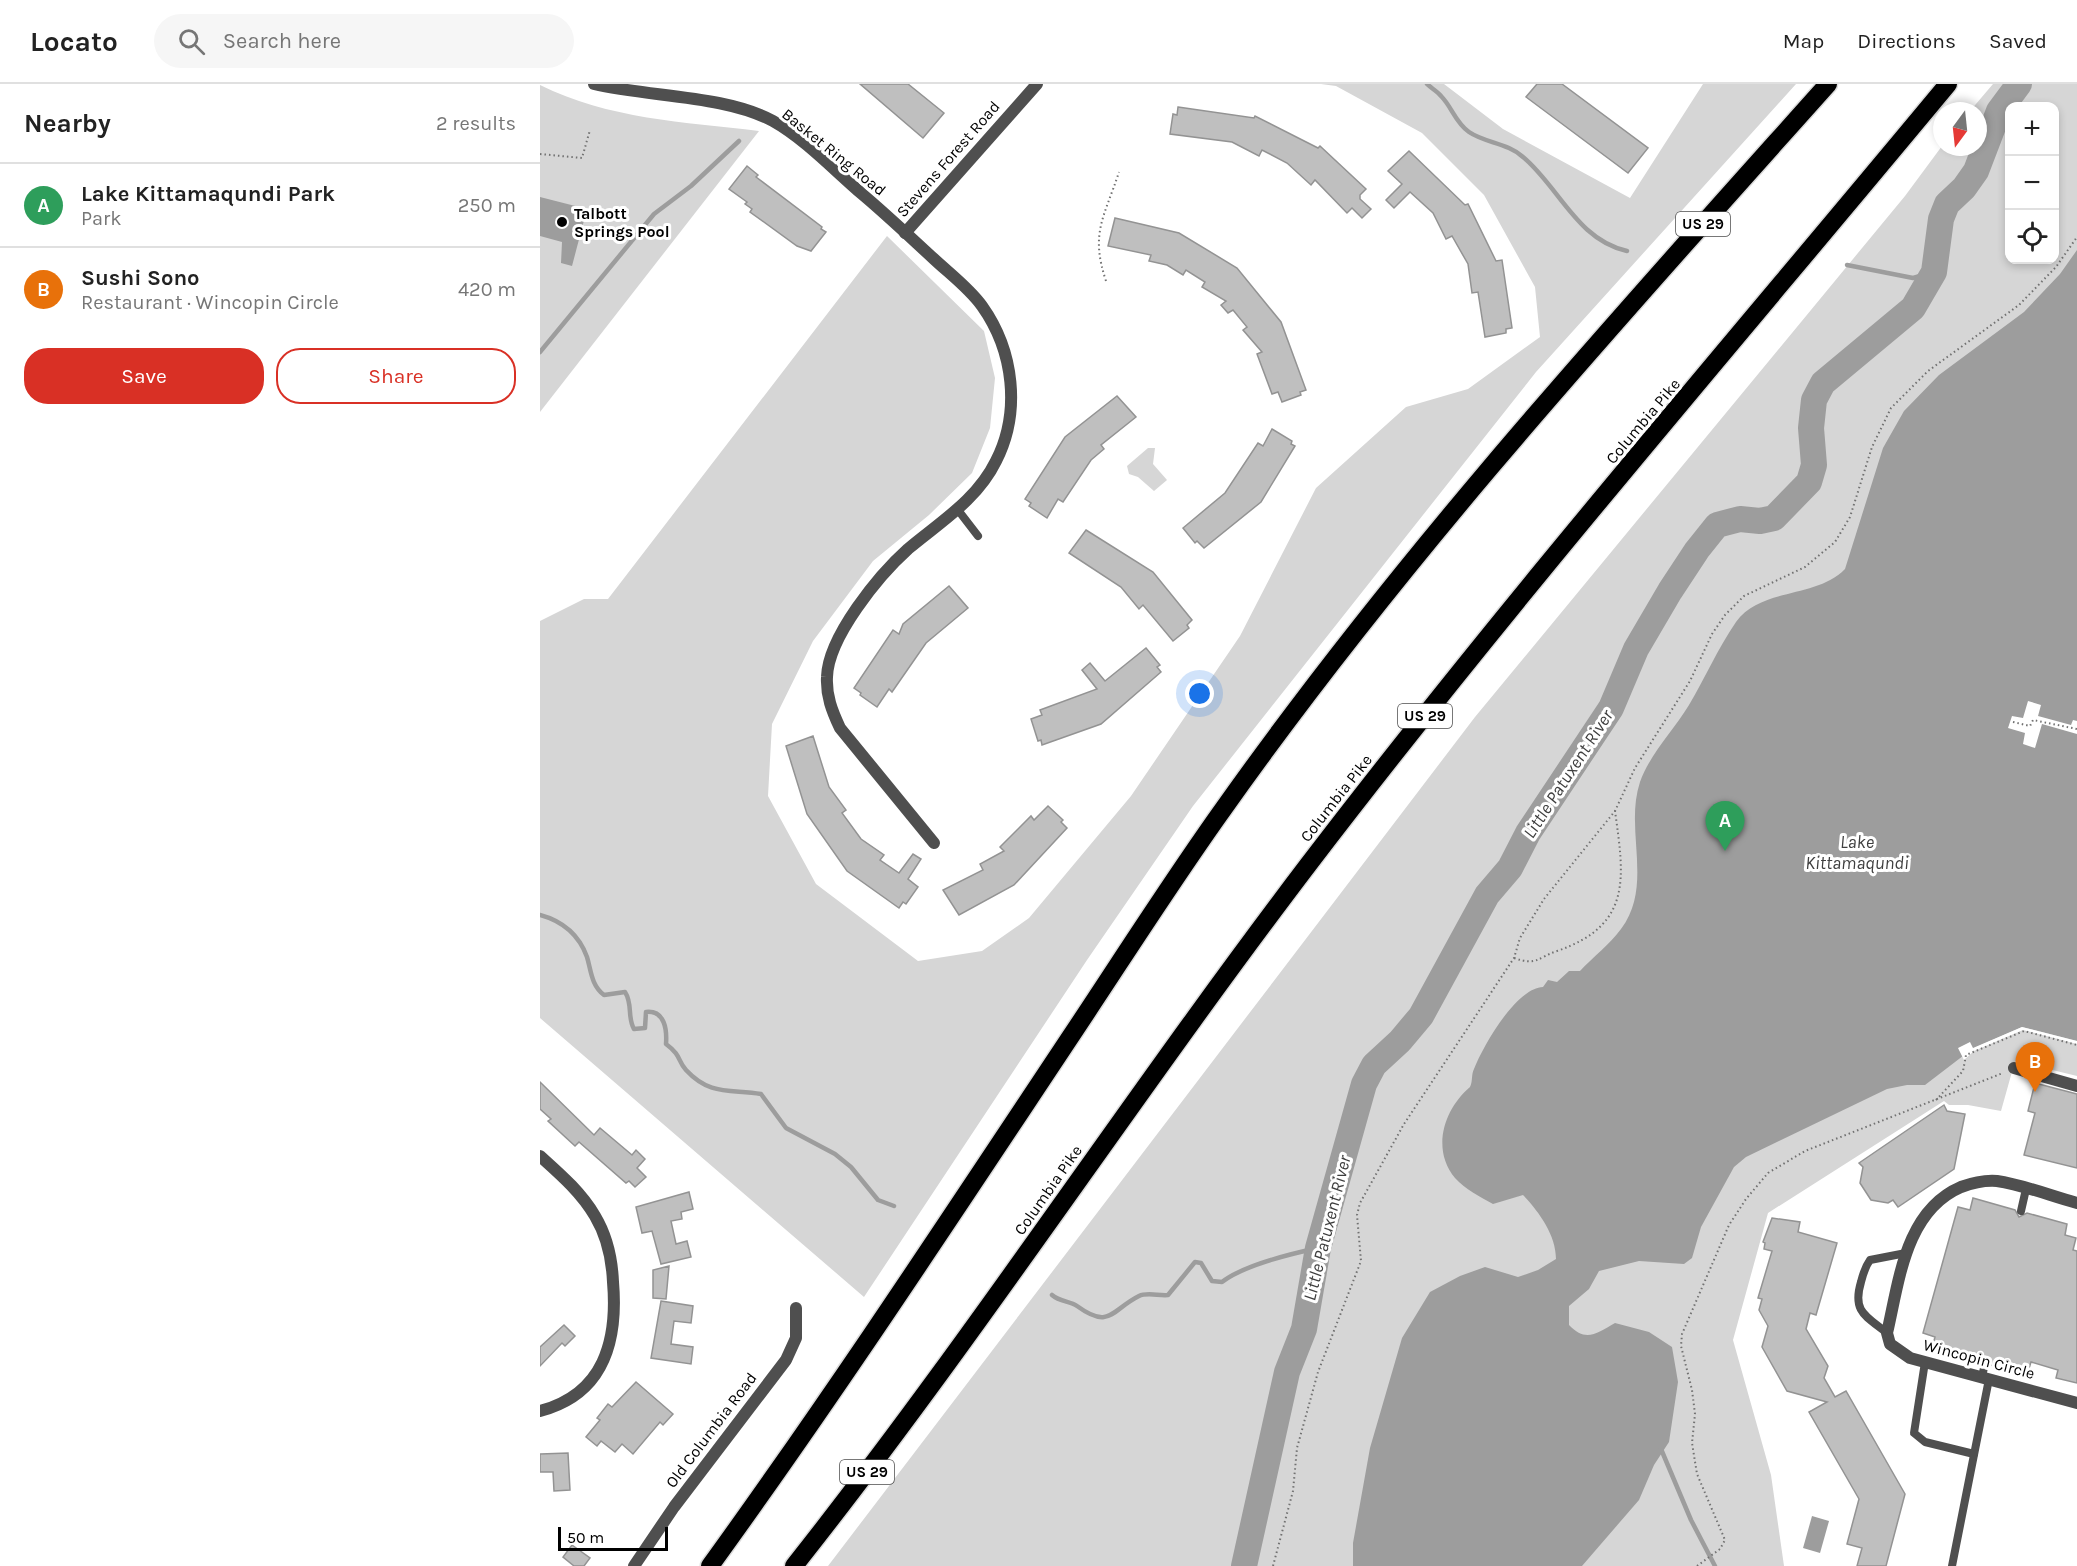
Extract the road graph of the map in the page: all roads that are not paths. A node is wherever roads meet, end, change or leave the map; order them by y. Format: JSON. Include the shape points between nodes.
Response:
{"nodes":[{"id":1,"x":594,"y":84,"type":"edge"},
{"id":2,"x":1037,"y":84,"type":"edge"},
{"id":3,"x":1828,"y":84,"type":"edge"},
{"id":4,"x":1948,"y":84,"type":"edge"},
{"id":5,"x":905,"y":233,"type":"junction"},
{"id":6,"x":957,"y":510,"type":"junction"},
{"id":7,"x":978,"y":536,"type":"dead end"},
{"id":8,"x":934,"y":843,"type":"dead end"},
{"id":9,"x":2014,"y":1068,"type":"road end"},
{"id":10,"x":2077,"y":1086,"type":"edge"},
{"id":11,"x":540,"y":1156,"type":"edge"},
{"id":12,"x":2026,"y":1189,"type":"junction"},
{"id":13,"x":2077,"y":1203,"type":"edge"},
{"id":14,"x":2021,"y":1211,"type":"dead end"},
{"id":15,"x":1906,"y":1253,"type":"junction"},
{"id":16,"x":795,"y":1308,"type":"dead end"},
{"id":17,"x":1887,"y":1334,"type":"junction"},
{"id":18,"x":1925,"y":1362,"type":"junction"},
{"id":19,"x":1985,"y":1363,"type":"dead end"},
{"id":20,"x":1986,"y":1378,"type":"junction"},
{"id":21,"x":2077,"y":1403,"type":"edge"},
{"id":22,"x":540,"y":1411,"type":"edge"},
{"id":23,"x":1974,"y":1454,"type":"junction"},
{"id":24,"x":634,"y":1566,"type":"edge"},
{"id":25,"x":710,"y":1566,"type":"edge"},
{"id":26,"x":794,"y":1566,"type":"edge"},
{"id":27,"x":1952,"y":1566,"type":"edge"}],
"edges":[{"from":1,"to":5,"type":"street","name":"Basket Ring Road","via":[[726,105],[773,121]]},
{"from":2,"to":5,"type":"street","name":"Stevens Forest Road"},
{"from":3,"to":25,"type":"highway","number":"US 29","via":[[1467,491],[1320,679],[1217,818]]},
{"from":4,"to":26,"type":"highway","name":"Columbia Pike","number":"US 29","via":[[1529,589],[1310,863],[939,1376]]},
{"from":5,"to":6,"type":"street","name":"Stevens Forest Road","via":[[981,304],[992,322],[1008,367],[1012,410],[1004,444],[983,483]]},
{"from":6,"to":7,"type":"lane"},
{"from":6,"to":8,"type":"street","name":"Stevens Forest Road","via":[[884,573],[845,628],[826,674],[830,705],[840,728]]},
{"from":9,"to":10,"type":"street"},
{"from":11,"to":22,"type":"street","via":[[567,1180],[596,1217],[610,1256],[615,1300],[611,1342],[595,1376],[566,1402]]},
{"from":12,"to":13,"type":"street"},
{"from":12,"to":14,"type":"lane"},
{"from":12,"to":15,"type":"street","via":[[1996,1181],[1955,1190],[1924,1217]]},
{"from":15,"to":17,"type":"street"},
{"from":15,"to":17,"type":"lane","via":[[1870,1260],[1857,1298],[1862,1312]]},
{"from":16,"to":24,"type":"street","name":"Old Columbia Road","via":[[796,1338],[786,1360]]},
{"from":17,"to":18,"type":"street","name":"Wincopin Circle","via":[[1890,1344],[1900,1353]]},
{"from":18,"to":20,"type":"street","name":"Wincopin Circle"},
{"from":18,"to":23,"type":"lane","via":[[1914,1433],[1925,1442]]},
{"from":19,"to":20,"type":"lane"},
{"from":20,"to":21,"type":"street","name":"Wincopin Circle"},
{"from":20,"to":23,"type":"lane"},
{"from":23,"to":27,"type":"lane"}]}
